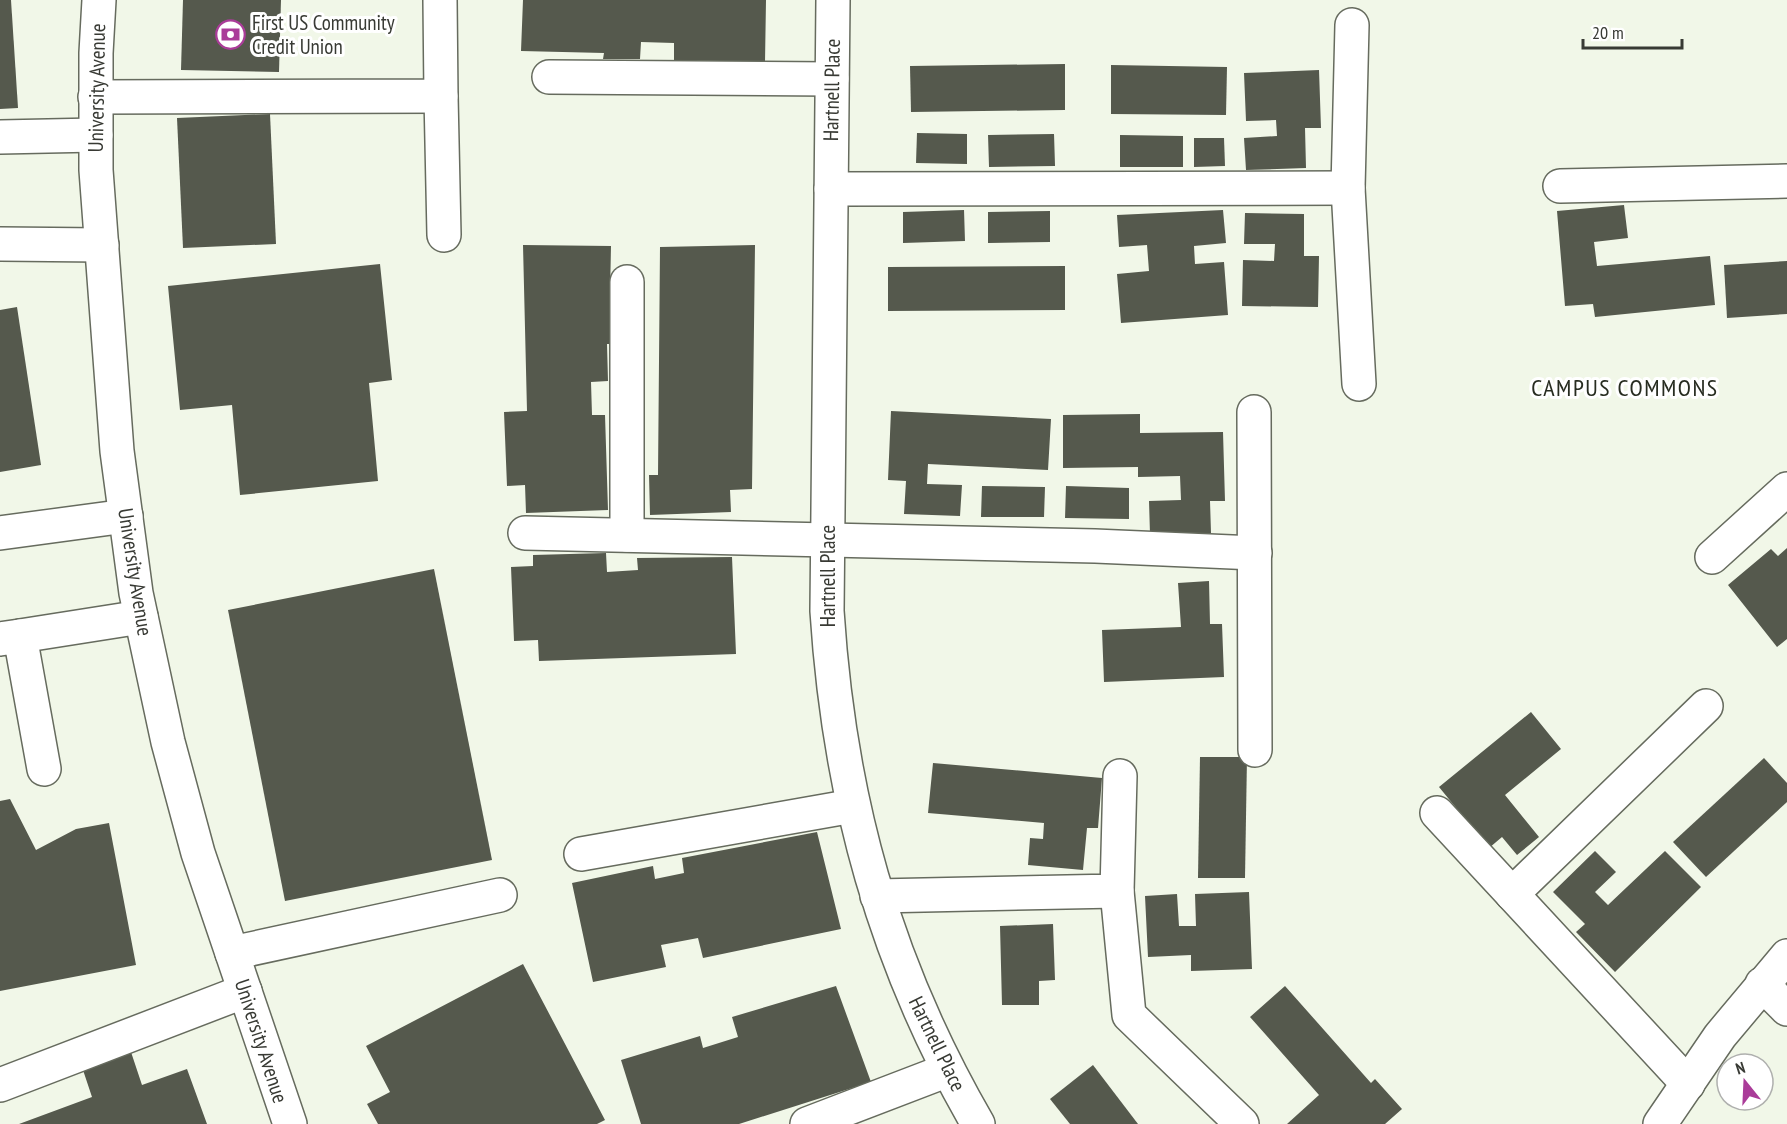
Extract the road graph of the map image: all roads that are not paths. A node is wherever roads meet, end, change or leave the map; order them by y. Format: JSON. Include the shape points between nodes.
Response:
{"nodes":[{"id":1,"x":99,"y":0,"type":"edge"},
{"id":2,"x":440,"y":0,"type":"edge"},
{"id":3,"x":833,"y":0,"type":"edge"},
{"id":4,"x":1352,"y":25,"type":"dead end"},
{"id":5,"x":549,"y":77,"type":"dead end"},
{"id":6,"x":832,"y":79,"type":"junction"},
{"id":7,"x":441,"y":96,"type":"junction"},
{"id":8,"x":96,"y":97,"type":"junction"},
{"id":9,"x":96,"y":135,"type":"junction"},
{"id":10,"x":0,"y":137,"type":"edge"},
{"id":11,"x":1787,"y":181,"type":"edge"},
{"id":12,"x":1560,"y":186,"type":"dead end"},
{"id":13,"x":1348,"y":188,"type":"junction"},
{"id":14,"x":831,"y":189,"type":"junction"},
{"id":15,"x":444,"y":235,"type":"dead end"},
{"id":16,"x":0,"y":244,"type":"edge"},
{"id":17,"x":102,"y":245,"type":"junction"},
{"id":18,"x":627,"y":282,"type":"dead end"},
{"id":19,"x":1359,"y":384,"type":"dead end"},
{"id":20,"x":1254,"y":412,"type":"dead end"},
{"id":21,"x":1787,"y":489,"type":"edge"},
{"id":22,"x":126,"y":516,"type":"junction"},
{"id":23,"x":0,"y":533,"type":"edge"},
{"id":24,"x":525,"y":533,"type":"dead end"},
{"id":25,"x":627,"y":535,"type":"junction"},
{"id":26,"x":828,"y":540,"type":"junction"},
{"id":27,"x":1255,"y":553,"type":"junction"},
{"id":28,"x":1712,"y":557,"type":"dead end"},
{"id":29,"x":141,"y":617,"type":"junction"},
{"id":30,"x":10,"y":638,"type":"edge"},
{"id":31,"x":1706,"y":706,"type":"dead end"},
{"id":32,"x":1255,"y":750,"type":"dead end"},
{"id":33,"x":44,"y":770,"type":"dead end"},
{"id":34,"x":1120,"y":776,"type":"dead end"},
{"id":35,"x":853,"y":806,"type":"junction"},
{"id":36,"x":1437,"y":813,"type":"dead end"},
{"id":37,"x":581,"y":854,"type":"dead end"},
{"id":38,"x":1118,"y":891,"type":"junction"},
{"id":39,"x":1512,"y":894,"type":"junction"},
{"id":40,"x":500,"y":895,"type":"dead end"},
{"id":41,"x":877,"y":896,"type":"junction"},
{"id":42,"x":232,"y":953,"type":"junction"},
{"id":43,"x":1787,"y":956,"type":"edge"},
{"id":44,"x":1762,"y":984,"type":"junction"},
{"id":45,"x":245,"y":991,"type":"junction"},
{"id":46,"x":1787,"y":1009,"type":"edge"},
{"id":47,"x":948,"y":1070,"type":"junction"},
{"id":48,"x":0,"y":1084,"type":"edge"},
{"id":49,"x":1688,"y":1084,"type":"junction"},
{"id":50,"x":290,"y":1124,"type":"edge"},
{"id":51,"x":807,"y":1124,"type":"edge"},
{"id":52,"x":978,"y":1124,"type":"edge"},
{"id":53,"x":1242,"y":1124,"type":"edge"},
{"id":54,"x":1660,"y":1124,"type":"edge"}],
"edges":[{"from":1,"to":8,"type":"street","name":"University Avenue"},
{"from":2,"to":7,"type":"street"},
{"from":3,"to":6,"type":"street","name":"Hartnell Place"},
{"from":4,"to":13,"type":"street"},
{"from":5,"to":6,"type":"street"},
{"from":6,"to":14,"type":"street","name":"Hartnell Place"},
{"from":7,"to":8,"type":"street"},
{"from":7,"to":15,"type":"street"},
{"from":8,"to":9,"type":"street","name":"University Avenue"},
{"from":9,"to":10,"type":"street"},
{"from":9,"to":17,"type":"street","name":"University Avenue"},
{"from":11,"to":12,"type":"street"},
{"from":13,"to":14,"type":"street"},
{"from":13,"to":19,"type":"street"},
{"from":14,"to":26,"type":"street","name":"Hartnell Place"},
{"from":16,"to":17,"type":"street"},
{"from":17,"to":22,"type":"street","name":"University Avenue","via":[[117,450]]},
{"from":18,"to":25,"type":"street"},
{"from":20,"to":27,"type":"street"},
{"from":21,"to":28,"type":"street"},
{"from":22,"to":23,"type":"street"},
{"from":22,"to":29,"type":"street","name":"University Avenue"},
{"from":24,"to":25,"type":"street"},
{"from":25,"to":26,"type":"street"},
{"from":26,"to":27,"type":"street"},
{"from":26,"to":35,"type":"street","name":"Hartnell Place","via":[[832,688]]},
{"from":27,"to":32,"type":"street"},
{"from":29,"to":30,"type":"street"},
{"from":29,"to":42,"type":"street","name":"University Avenue","via":[[168,742],[198,853]]},
{"from":30,"to":33,"type":"street"},
{"from":31,"to":39,"type":"street"},
{"from":34,"to":38,"type":"street"},
{"from":35,"to":37,"type":"street"},
{"from":35,"to":41,"type":"street","name":"Hartnell Place"},
{"from":36,"to":39,"type":"street"},
{"from":38,"to":41,"type":"street"},
{"from":38,"to":53,"type":"street","via":[[1129,1015]]},
{"from":39,"to":49,"type":"street"},
{"from":40,"to":42,"type":"street"},
{"from":41,"to":47,"type":"street","name":"Hartnell Place","via":[[894,949]]},
{"from":42,"to":45,"type":"street","name":"University Avenue"},
{"from":43,"to":44,"type":"street"},
{"from":44,"to":46,"type":"street"},
{"from":44,"to":49,"type":"street"},
{"from":45,"to":48,"type":"street"},
{"from":45,"to":50,"type":"street","name":"University Avenue"},
{"from":47,"to":51,"type":"street"},
{"from":47,"to":52,"type":"street","name":"Hartnell Place"},
{"from":49,"to":54,"type":"street"}]}
